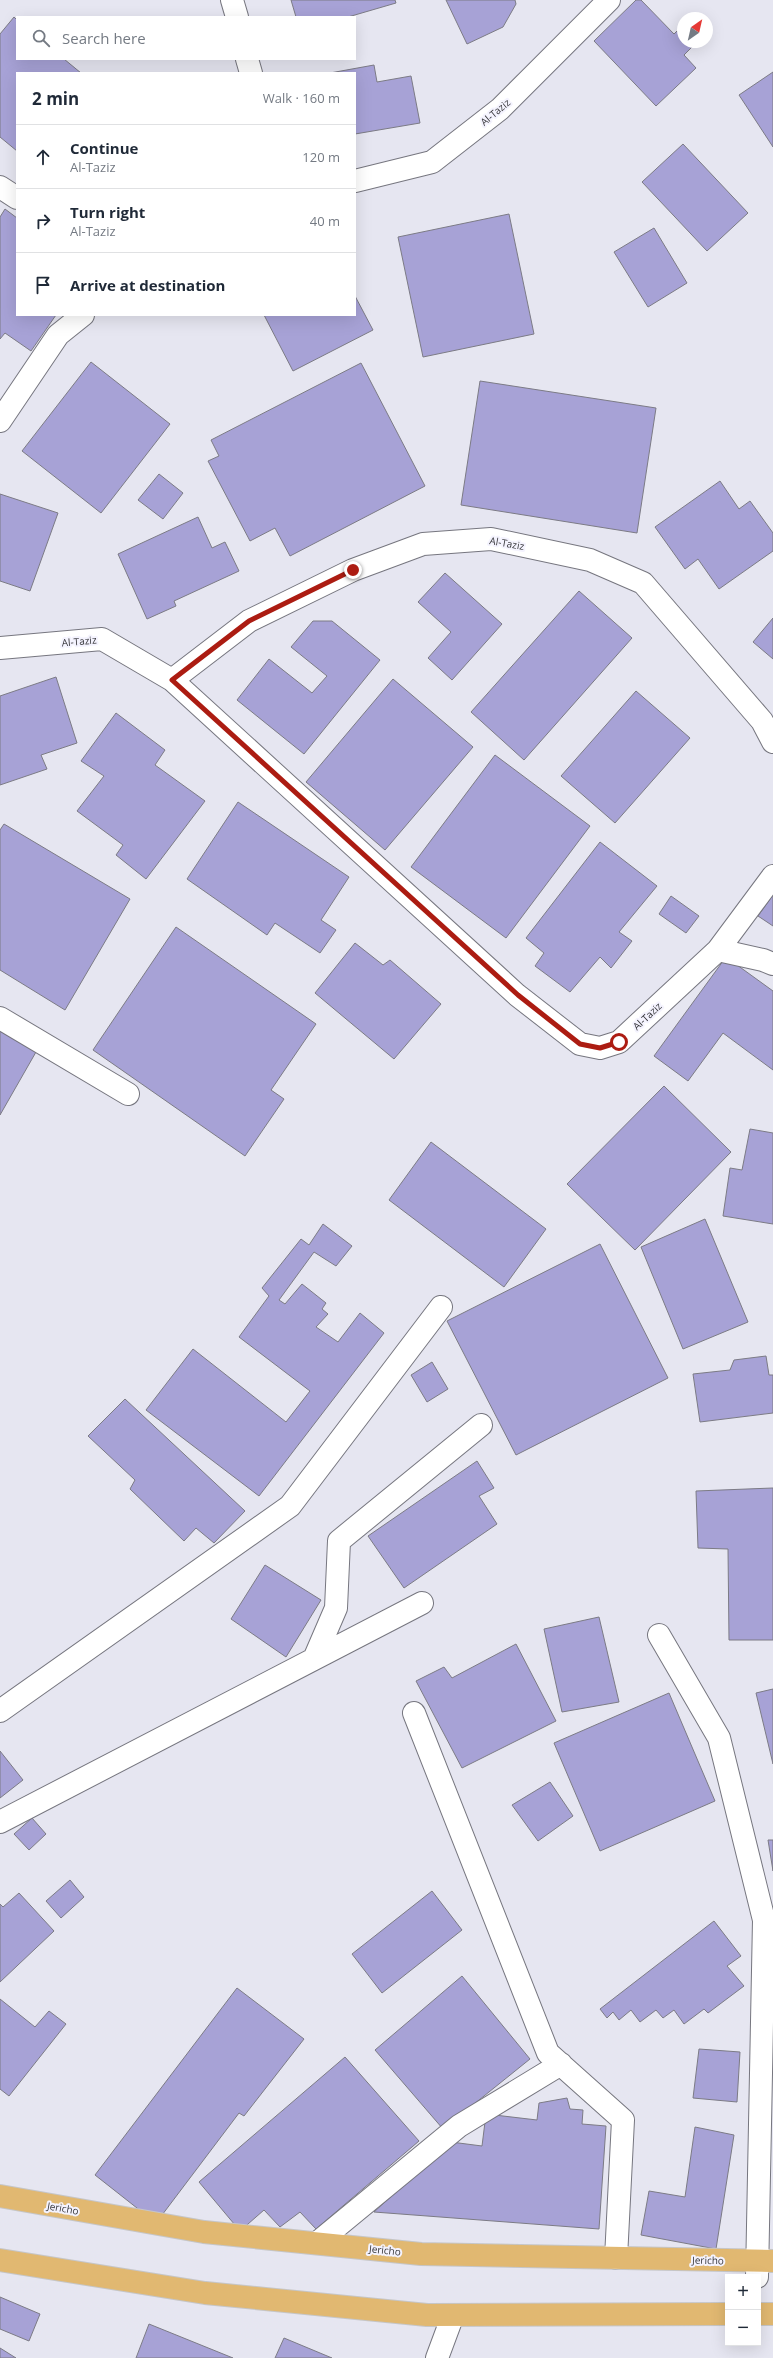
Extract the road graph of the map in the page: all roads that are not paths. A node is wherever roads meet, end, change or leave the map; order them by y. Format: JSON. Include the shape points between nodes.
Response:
{"nodes":[{"id":1,"x":232,"y":0,"type":"edge"},
{"id":2,"x":609,"y":0,"type":"edge"},
{"id":3,"x":236,"y":16,"type":"edge"},
{"id":4,"x":247,"y":60,"type":"edge"},
{"id":5,"x":251,"y":72,"type":"edge"},
{"id":6,"x":356,"y":181,"type":"edge"},
{"id":7,"x":0,"y":187,"type":"edge"},
{"id":8,"x":16,"y":197,"type":"edge"},
{"id":9,"x":82,"y":316,"type":"edge"},
{"id":10,"x":0,"y":421,"type":"edge"},
{"id":11,"x":0,"y":648,"type":"edge"},
{"id":12,"x":172,"y":680,"type":"junction"},
{"id":13,"x":773,"y":742,"type":"edge"},
{"id":14,"x":773,"y":876,"type":"edge"},
{"id":15,"x":718,"y":950,"type":"junction"},
{"id":16,"x":773,"y":964,"type":"edge"},
{"id":17,"x":0,"y":1018,"type":"edge"},
{"id":18,"x":128,"y":1094,"type":"dead end"},
{"id":19,"x":442,"y":1307,"type":"dead end"},
{"id":20,"x":481,"y":1425,"type":"dead end"},
{"id":21,"x":422,"y":1603,"type":"dead end"},
{"id":22,"x":659,"y":1635,"type":"dead end"},
{"id":23,"x":314,"y":1659,"type":"junction"},
{"id":24,"x":0,"y":1711,"type":"edge"},
{"id":25,"x":414,"y":1713,"type":"dead end"},
{"id":26,"x":0,"y":1822,"type":"edge"},
{"id":27,"x":561,"y":2064,"type":"junction"},
{"id":28,"x":0,"y":2196,"type":"edge"},
{"id":29,"x":317,"y":2243,"type":"junction"},
{"id":30,"x":616,"y":2258,"type":"junction"},
{"id":31,"x":0,"y":2260,"type":"edge"},
{"id":32,"x":762,"y":2266,"type":"edge"},
{"id":33,"x":725,"y":2314,"type":"edge"},
{"id":34,"x":761,"y":2314,"type":"edge"},
{"id":35,"x":773,"y":2314,"type":"edge"},
{"id":36,"x":453,"y":2315,"type":"junction"},
{"id":37,"x":437,"y":2358,"type":"edge"}],
"edges":[{"from":1,"to":3,"type":"street"},
{"from":2,"to":6,"type":"street","name":"Al-Taziz","via":[[500,109],[432,162]]},
{"from":4,"to":5,"type":"street"},
{"from":7,"to":8,"type":"street"},
{"from":9,"to":10,"type":"street","via":[[58,336]]},
{"from":11,"to":12,"type":"street","name":"Al-Taziz","via":[[102,639]]},
{"from":12,"to":13,"type":"street","name":"Al-Taziz","via":[[249,621],[353,570],[423,544],[491,539],[590,560],[644,584],[762,721]]},
{"from":12,"to":15,"type":"street","name":"Al-Taziz","via":[[518,995],[580,1044],[600,1048],[619,1042]]},
{"from":14,"to":15,"type":"street","name":"Al-Taziz"},
{"from":15,"to":16,"type":"street"},
{"from":17,"to":18,"type":"street"},
{"from":19,"to":24,"type":"street","via":[[290,1506]]},
{"from":20,"to":23,"type":"street","via":[[339,1541],[336,1608]]},
{"from":21,"to":23,"type":"street"},
{"from":22,"to":32,"type":"street","via":[[719,1738],[764,1920]]},
{"from":23,"to":26,"type":"street"},
{"from":25,"to":27,"type":"street","via":[[548,2054]]},
{"from":27,"to":29,"type":"street","via":[[459,2126]]},
{"from":27,"to":30,"type":"street","via":[[624,2120]]},
{"from":28,"to":29,"type":"main road","name":"Jericho","via":[[204,2232]]},
{"from":29,"to":30,"type":"main road","name":"Jericho","via":[[421,2254]]},
{"from":30,"to":32,"type":"main road","name":"Jericho"},
{"from":31,"to":36,"type":"main road","via":[[205,2293],[427,2315]]},
{"from":33,"to":36,"type":"main road"},
{"from":34,"to":35,"type":"main road"},
{"from":36,"to":37,"type":"street"}]}
